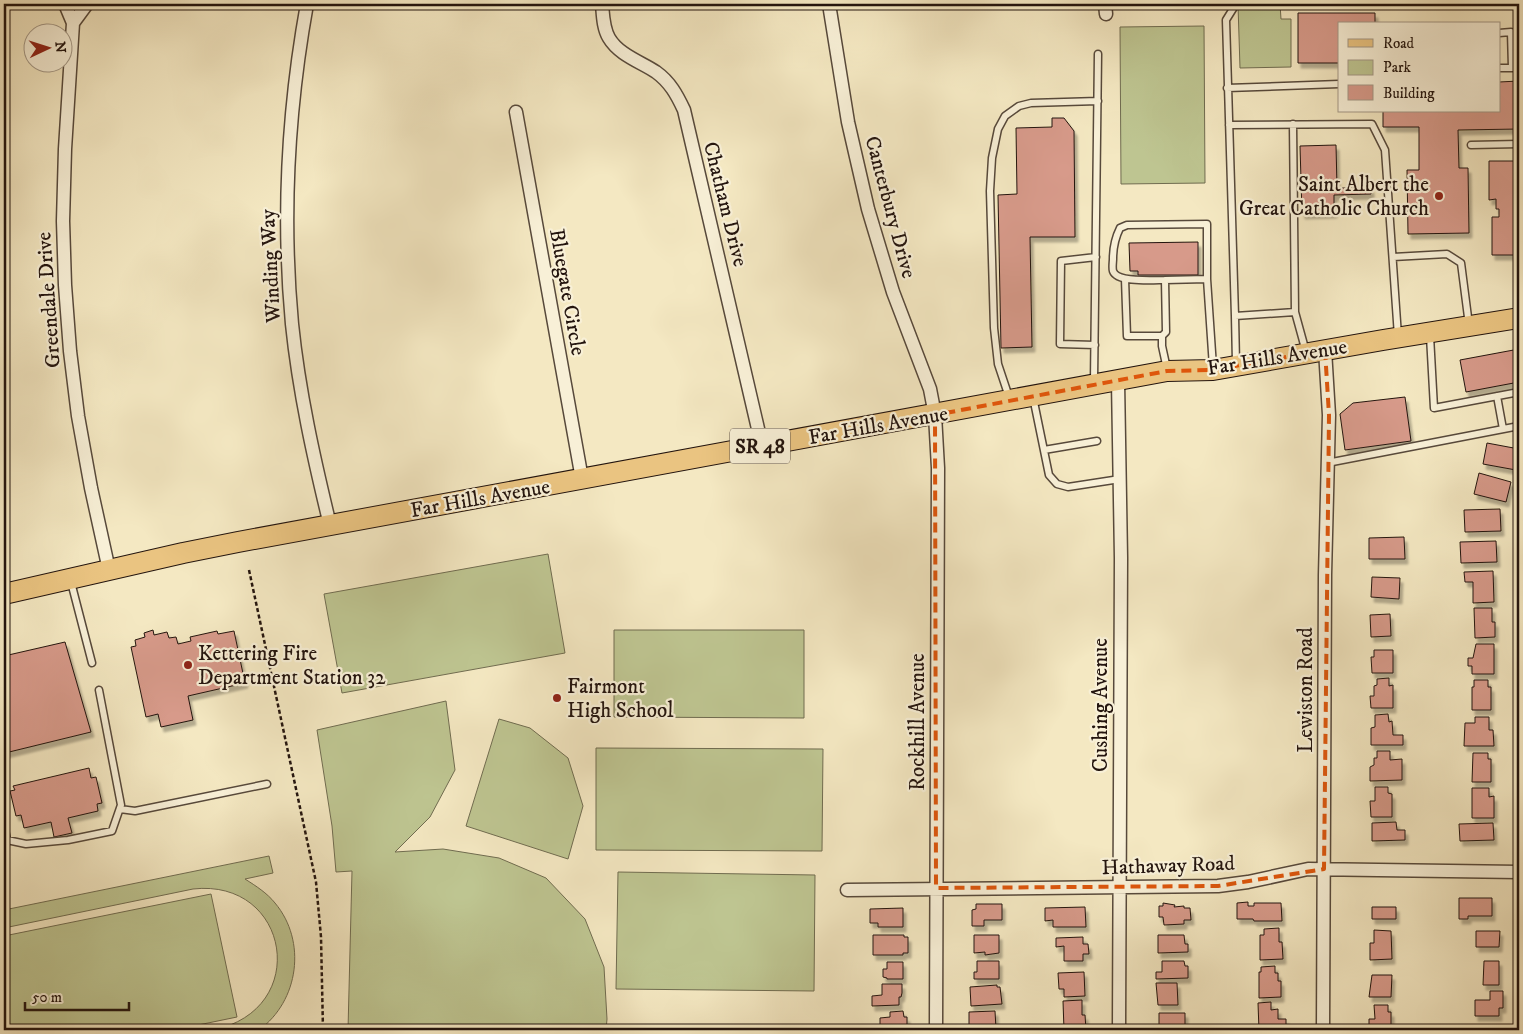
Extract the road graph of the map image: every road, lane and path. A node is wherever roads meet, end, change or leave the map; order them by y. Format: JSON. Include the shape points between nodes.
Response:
{"nodes":[{"id":1,"x":64,"y":4,"type":"edge"},
{"id":2,"x":86,"y":4,"type":"edge"},
{"id":3,"x":307,"y":4,"type":"edge"},
{"id":4,"x":602,"y":4,"type":"edge"},
{"id":5,"x":829,"y":4,"type":"edge"},
{"id":6,"x":1236,"y":4,"type":"edge"},
{"id":7,"x":73,"y":23,"type":"junction"},
{"id":8,"x":1500,"y":33,"type":"edge"},
{"id":9,"x":1098,"y":54,"type":"dead end"},
{"id":10,"x":1500,"y":68,"type":"edge"},
{"id":11,"x":1516,"y":68,"type":"edge"},
{"id":12,"x":1338,"y":84,"type":"edge"},
{"id":13,"x":1227,"y":88,"type":"junction"},
{"id":14,"x":1098,"y":101,"type":"junction"},
{"id":15,"x":516,"y":112,"type":"dead end"},
{"id":16,"x":1293,"y":124,"type":"junction"},
{"id":17,"x":1228,"y":125,"type":"junction"},
{"id":18,"x":1519,"y":144,"type":"edge"},
{"id":19,"x":1471,"y":145,"type":"dead end"},
{"id":20,"x":1096,"y":257,"type":"junction"},
{"id":21,"x":1393,"y":257,"type":"junction"},
{"id":22,"x":1126,"y":279,"type":"junction"},
{"id":23,"x":1207,"y":279,"type":"junction"},
{"id":24,"x":1165,"y":280,"type":"junction"},
{"id":25,"x":1295,"y":312,"type":"junction"},
{"id":26,"x":1235,"y":316,"type":"junction"},
{"id":27,"x":1519,"y":318,"type":"edge"},
{"id":28,"x":1469,"y":326,"type":"junction"},
{"id":29,"x":1429,"y":332,"type":"junction"},
{"id":30,"x":1162,"y":336,"type":"junction"},
{"id":31,"x":1398,"y":337,"type":"junction"},
{"id":32,"x":1094,"y":345,"type":"junction"},
{"id":33,"x":1316,"y":352,"type":"junction"},
{"id":34,"x":1236,"y":366,"type":"junction"},
{"id":35,"x":1213,"y":370,"type":"junction"},
{"id":36,"x":1167,"y":371,"type":"junction"},
{"id":37,"x":1118,"y":381,"type":"junction"},
{"id":38,"x":1094,"y":385,"type":"junction"},
{"id":39,"x":1519,"y":392,"type":"edge"},
{"id":40,"x":1032,"y":396,"type":"junction"},
{"id":41,"x":1497,"y":396,"type":"junction"},
{"id":42,"x":1010,"y":400,"type":"junction"},
{"id":43,"x":935,"y":415,"type":"junction"},
{"id":44,"x":1519,"y":426,"type":"edge"},
{"id":45,"x":1503,"y":429,"type":"junction"},
{"id":46,"x":1097,"y":440,"type":"dead end"},
{"id":47,"x":762,"y":446,"type":"junction"},
{"id":48,"x":1044,"y":450,"type":"junction"},
{"id":49,"x":1327,"y":463,"type":"junction"},
{"id":50,"x":582,"y":479,"type":"junction"},
{"id":51,"x":1120,"y":479,"type":"junction"},
{"id":52,"x":330,"y":525,"type":"junction"},
{"id":53,"x":109,"y":570,"type":"junction"},
{"id":54,"x":249,"y":570,"type":"dead end"},
{"id":55,"x":70,"y":579,"type":"junction"},
{"id":56,"x":4,"y":594,"type":"edge"},
{"id":57,"x":92,"y":663,"type":"dead end"},
{"id":58,"x":99,"y":690,"type":"dead end"},
{"id":59,"x":267,"y":784,"type":"dead end"},
{"id":60,"x":120,"y":809,"type":"junction"},
{"id":61,"x":4,"y":824,"type":"edge"},
{"id":62,"x":5,"y":840,"type":"edge"},
{"id":63,"x":1324,"y":869,"type":"junction"},
{"id":64,"x":1519,"y":872,"type":"edge"},
{"id":65,"x":1120,"y":887,"type":"junction"},
{"id":66,"x":936,"y":888,"type":"junction"},
{"id":67,"x":847,"y":890,"type":"dead end"},
{"id":68,"x":323,"y":1030,"type":"edge"},
{"id":69,"x":936,"y":1030,"type":"edge"},
{"id":70,"x":1119,"y":1030,"type":"edge"},
{"id":71,"x":1323,"y":1030,"type":"edge"}],
"edges":[{"from":1,"to":7,"type":"street","name":"Greendale Drive"},
{"from":2,"to":7,"type":"street"},
{"from":3,"to":52,"type":"street","name":"Winding Way","via":[[291,122],[288,254],[292,325],[303,401]]},
{"from":4,"to":47,"type":"street","name":"Chatham Drive","via":[[604,27],[609,38],[625,54],[667,82],[684,110]]},
{"from":5,"to":43,"type":"street","name":"Canterbury Drive","via":[[848,122],[868,209],[893,292],[930,389]]},
{"from":6,"to":13,"type":"lane","via":[[1226,20]]},
{"from":7,"to":53,"type":"street","name":"Greendale Drive","via":[[65,149],[65,285],[78,416]]},
{"from":8,"to":11,"type":"lane","via":[[1511,32]]},
{"from":9,"to":14,"type":"lane"},
{"from":10,"to":11,"type":"lane"},
{"from":12,"to":13,"type":"lane"},
{"from":13,"to":17,"type":"lane"},
{"from":14,"to":20,"type":"lane"},
{"from":14,"to":42,"type":"lane","via":[[1019,106],[1006,116],[998,129],[990,190],[994,328],[998,364]]},
{"from":15,"to":50,"type":"street","name":"Bluegate Circle"},
{"from":16,"to":17,"type":"lane"},
{"from":16,"to":21,"type":"lane","via":[[1372,124],[1385,150]]},
{"from":16,"to":25,"type":"lane"},
{"from":17,"to":26,"type":"lane"},
{"from":18,"to":19,"type":"lane"},
{"from":20,"to":32,"type":"lane"},
{"from":20,"to":32,"type":"lane","via":[[1061,261],[1060,344]]},
{"from":21,"to":28,"type":"lane","via":[[1447,254],[1461,263]]},
{"from":21,"to":31,"type":"lane"},
{"from":22,"to":23,"type":"lane","via":[[1113,271],[1113,251],[1120,228],[1127,225],[1207,224]]},
{"from":22,"to":24,"type":"lane"},
{"from":22,"to":30,"type":"lane","via":[[1127,336]]},
{"from":23,"to":24,"type":"lane"},
{"from":23,"to":35,"type":"lane"},
{"from":24,"to":30,"type":"lane","via":[[1166,332]]},
{"from":25,"to":26,"type":"lane"},
{"from":25,"to":33,"type":"lane"},
{"from":26,"to":34,"type":"lane"},
{"from":27,"to":28,"type":"main road","name":"Far Hills Avenue","number":"SR 48"},
{"from":28,"to":29,"type":"main road","name":"Far Hills Avenue","number":"SR 48"},
{"from":29,"to":31,"type":"main road","name":"Far Hills Avenue","number":"SR 48"},
{"from":29,"to":41,"type":"lane","via":[[1434,408]]},
{"from":30,"to":36,"type":"lane"},
{"from":31,"to":33,"type":"main road","name":"Far Hills Avenue","number":"SR 48"},
{"from":32,"to":38,"type":"lane"},
{"from":33,"to":34,"type":"main road","name":"Far Hills Avenue","number":"SR 48"},
{"from":33,"to":49,"type":"street","name":"Lewiston Road","via":[[1328,387]]},
{"from":34,"to":35,"type":"main road","name":"Far Hills Avenue","number":"SR 48"},
{"from":35,"to":36,"type":"main road","name":"Far Hills Avenue","number":"SR 48"},
{"from":36,"to":37,"type":"main road","name":"Far Hills Avenue","number":"SR 48"},
{"from":37,"to":38,"type":"main road","name":"Far Hills Avenue","number":"SR 48"},
{"from":37,"to":51,"type":"street","name":"Cushing Avenue"},
{"from":38,"to":40,"type":"main road","name":"Far Hills Avenue","number":"SR 48"},
{"from":39,"to":41,"type":"lane"},
{"from":40,"to":42,"type":"main road","name":"Far Hills Avenue","number":"SR 48"},
{"from":40,"to":48,"type":"lane"},
{"from":41,"to":45,"type":"lane"},
{"from":42,"to":43,"type":"main road","name":"Far Hills Avenue","number":"SR 48"},
{"from":43,"to":47,"type":"main road","name":"Far Hills Avenue","number":"SR 48"},
{"from":43,"to":66,"type":"street","name":"Rockhill Avenue","via":[[938,468]]},
{"from":44,"to":45,"type":"lane"},
{"from":45,"to":49,"type":"lane"},
{"from":46,"to":48,"type":"lane"},
{"from":47,"to":50,"type":"main road","name":"Far Hills Avenue","number":"SR 48"},
{"from":48,"to":51,"type":"lane","via":[[1049,475],[1057,484],[1068,487]]},
{"from":49,"to":63,"type":"street","name":"Lewiston Road"},
{"from":50,"to":52,"type":"main road","name":"Far Hills Avenue","number":"SR 48"},
{"from":51,"to":65,"type":"street","name":"Cushing Avenue"},
{"from":52,"to":53,"type":"main road","name":"Far Hills Avenue","number":"SR 48"},
{"from":53,"to":55,"type":"main road","name":"Far Hills Avenue","number":"SR 48"},
{"from":54,"to":68,"type":"path","via":[[316,882]]},
{"from":55,"to":56,"type":"main road","name":"Far Hills Avenue","number":"SR 48"},
{"from":55,"to":57,"type":"lane"},
{"from":58,"to":60,"type":"lane"},
{"from":59,"to":60,"type":"lane","via":[[135,811]]},
{"from":60,"to":62,"type":"lane","via":[[112,831],[26,844]]},
{"from":61,"to":62,"type":"lane"},
{"from":63,"to":64,"type":"street","name":"Hathaway Road"},
{"from":63,"to":65,"type":"street","name":"Hathaway Road","via":[[1300,870],[1218,886]]},
{"from":63,"to":71,"type":"street","name":"Lewiston Road"},
{"from":65,"to":66,"type":"street","name":"Hathaway Road"},
{"from":65,"to":70,"type":"street","name":"Cushing Avenue"},
{"from":66,"to":67,"type":"street","name":"Hathaway Road"},
{"from":66,"to":69,"type":"street","name":"Rockhill Avenue"}]}
